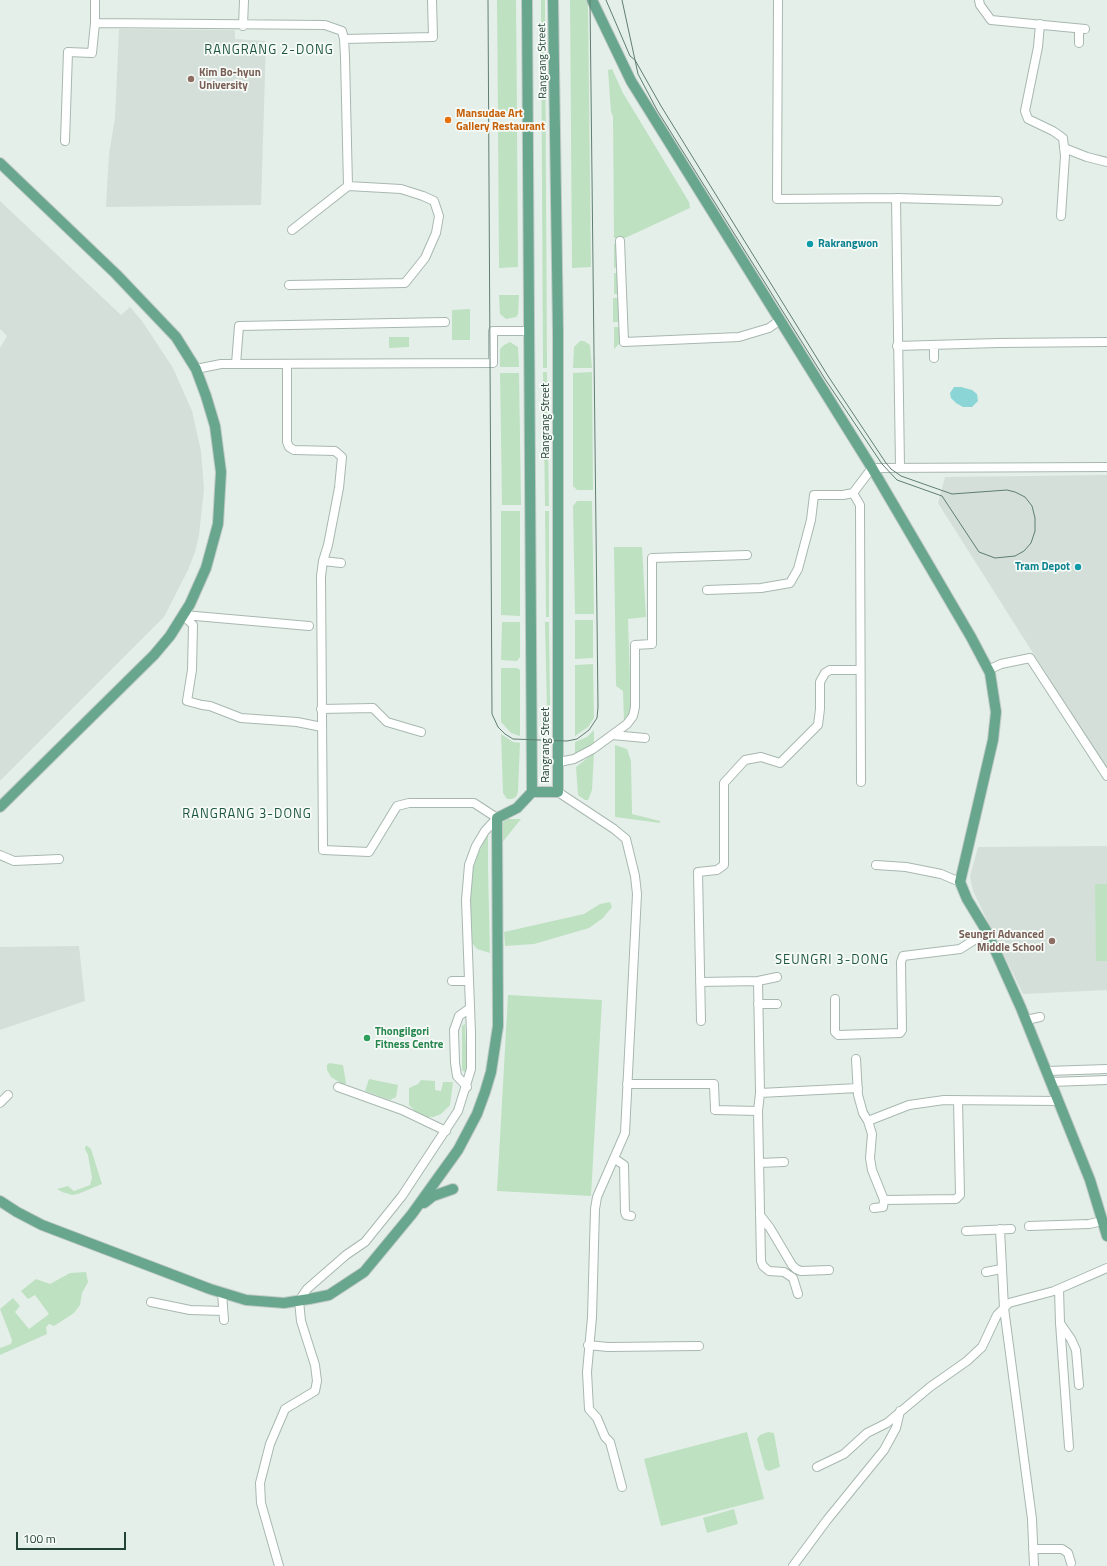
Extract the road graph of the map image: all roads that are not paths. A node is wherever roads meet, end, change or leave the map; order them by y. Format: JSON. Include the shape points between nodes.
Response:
{"nodes":[{"id":1,"x":95,"y":0,"type":"edge"},
{"id":2,"x":244,"y":0,"type":"edge"},
{"id":3,"x":432,"y":0,"type":"edge"},
{"id":4,"x":527,"y":0,"type":"edge"},
{"id":5,"x":553,"y":0,"type":"edge"},
{"id":6,"x":592,"y":0,"type":"edge"},
{"id":7,"x":778,"y":0,"type":"edge"},
{"id":8,"x":979,"y":0,"type":"edge"},
{"id":9,"x":95,"y":23,"type":"junction"},
{"id":10,"x":1040,"y":24,"type":"junction"},
{"id":11,"x":243,"y":26,"type":"junction"},
{"id":12,"x":344,"y":40,"type":"junction"},
{"id":13,"x":1080,"y":43,"type":"dead end"},
{"id":14,"x":65,"y":141,"type":"dead end"},
{"id":15,"x":1064,"y":148,"type":"junction"},
{"id":16,"x":1107,"y":162,"type":"edge"},
{"id":17,"x":0,"y":164,"type":"edge"},
{"id":18,"x":348,"y":186,"type":"junction"},
{"id":19,"x":896,"y":198,"type":"junction"},
{"id":20,"x":998,"y":201,"type":"dead end"},
{"id":21,"x":1061,"y":216,"type":"dead end"},
{"id":22,"x":292,"y":230,"type":"dead end"},
{"id":23,"x":620,"y":242,"type":"dead end"},
{"id":24,"x":289,"y":285,"type":"dead end"},
{"id":25,"x":780,"y":320,"type":"junction"},
{"id":26,"x":445,"y":322,"type":"dead end"},
{"id":27,"x":529,"y":331,"type":"junction"},
{"id":28,"x":1107,"y":342,"type":"edge"},
{"id":29,"x":934,"y":345,"type":"junction"},
{"id":30,"x":898,"y":346,"type":"junction"},
{"id":31,"x":934,"y":358,"type":"dead end"},
{"id":32,"x":236,"y":364,"type":"junction"},
{"id":33,"x":287,"y":364,"type":"junction"},
{"id":34,"x":196,"y":369,"type":"junction"},
{"id":35,"x":900,"y":467,"type":"junction"},
{"id":36,"x":1107,"y":467,"type":"edge"},
{"id":37,"x":872,"y":468,"type":"junction"},
{"id":38,"x":853,"y":493,"type":"junction"},
{"id":39,"x":747,"y":555,"type":"dead end"},
{"id":40,"x":323,"y":561,"type":"junction"},
{"id":41,"x":341,"y":563,"type":"dead end"},
{"id":42,"x":707,"y":590,"type":"dead end"},
{"id":43,"x":184,"y":615,"type":"junction"},
{"id":44,"x":309,"y":626,"type":"dead end"},
{"id":45,"x":860,"y":670,"type":"junction"},
{"id":46,"x":988,"y":670,"type":"junction"},
{"id":47,"x":321,"y":709,"type":"junction"},
{"id":48,"x":322,"y":727,"type":"junction"},
{"id":49,"x":421,"y":732,"type":"dead end"},
{"id":50,"x":612,"y":735,"type":"junction"},
{"id":51,"x":645,"y":738,"type":"dead end"},
{"id":52,"x":559,"y":762,"type":"junction"},
{"id":53,"x":1107,"y":776,"type":"edge"},
{"id":54,"x":861,"y":782,"type":"dead end"},
{"id":55,"x":532,"y":792,"type":"junction"},
{"id":56,"x":558,"y":792,"type":"junction"},
{"id":57,"x":0,"y":807,"type":"edge"},
{"id":58,"x":497,"y":818,"type":"junction"},
{"id":59,"x":0,"y":855,"type":"edge"},
{"id":60,"x":59,"y":859,"type":"dead end"},
{"id":61,"x":876,"y":865,"type":"dead end"},
{"id":62,"x":960,"y":882,"type":"junction"},
{"id":63,"x":987,"y":932,"type":"junction"},
{"id":64,"x":777,"y":977,"type":"dead end"},
{"id":65,"x":452,"y":981,"type":"dead end"},
{"id":66,"x":468,"y":981,"type":"junction"},
{"id":67,"x":758,"y":981,"type":"junction"},
{"id":68,"x":700,"y":982,"type":"junction"},
{"id":69,"x":835,"y":999,"type":"dead end"},
{"id":70,"x":758,"y":1004,"type":"junction"},
{"id":71,"x":777,"y":1004,"type":"dead end"},
{"id":72,"x":470,"y":1008,"type":"junction"},
{"id":73,"x":1040,"y":1017,"type":"dead end"},
{"id":74,"x":1026,"y":1020,"type":"junction"},
{"id":75,"x":701,"y":1021,"type":"dead end"},
{"id":76,"x":856,"y":1059,"type":"dead end"},
{"id":77,"x":1107,"y":1069,"type":"edge"},
{"id":78,"x":1046,"y":1071,"type":"junction"},
{"id":79,"x":1107,"y":1080,"type":"edge"},
{"id":80,"x":1051,"y":1082,"type":"junction"},
{"id":81,"x":627,"y":1084,"type":"junction"},
{"id":82,"x":338,"y":1087,"type":"dead end"},
{"id":83,"x":467,"y":1087,"type":"junction"},
{"id":84,"x":858,"y":1088,"type":"junction"},
{"id":85,"x":760,"y":1093,"type":"junction"},
{"id":86,"x":8,"y":1095,"type":"dead end"},
{"id":87,"x":958,"y":1100,"type":"junction"},
{"id":88,"x":1059,"y":1101,"type":"junction"},
{"id":89,"x":0,"y":1103,"type":"edge"},
{"id":90,"x":758,"y":1111,"type":"junction"},
{"id":91,"x":868,"y":1121,"type":"junction"},
{"id":92,"x":446,"y":1131,"type":"junction"},
{"id":93,"x":615,"y":1159,"type":"junction"},
{"id":94,"x":784,"y":1162,"type":"dead end"},
{"id":95,"x":759,"y":1163,"type":"junction"},
{"id":96,"x":453,"y":1189,"type":"dead end"},
{"id":97,"x":884,"y":1200,"type":"junction"},
{"id":98,"x":0,"y":1201,"type":"edge"},
{"id":99,"x":874,"y":1208,"type":"dead end"},
{"id":100,"x":412,"y":1214,"type":"junction"},
{"id":101,"x":760,"y":1215,"type":"junction"},
{"id":102,"x":631,"y":1216,"type":"dead end"},
{"id":103,"x":1102,"y":1221,"type":"junction"},
{"id":104,"x":1029,"y":1226,"type":"dead end"},
{"id":105,"x":1000,"y":1229,"type":"junction"},
{"id":106,"x":1011,"y":1229,"type":"dead end"},
{"id":107,"x":966,"y":1231,"type":"dead end"},
{"id":108,"x":1107,"y":1236,"type":"edge"},
{"id":109,"x":1107,"y":1268,"type":"edge"},
{"id":110,"x":1001,"y":1269,"type":"junction"},
{"id":111,"x":829,"y":1270,"type":"dead end"},
{"id":112,"x":986,"y":1272,"type":"dead end"},
{"id":113,"x":1059,"y":1289,"type":"junction"},
{"id":114,"x":222,"y":1293,"type":"junction"},
{"id":115,"x":798,"y":1294,"type":"dead end"},
{"id":116,"x":299,"y":1301,"type":"junction"},
{"id":117,"x":151,"y":1302,"type":"dead end"},
{"id":118,"x":1004,"y":1308,"type":"junction"},
{"id":119,"x":223,"y":1311,"type":"junction"},
{"id":120,"x":224,"y":1320,"type":"dead end"},
{"id":121,"x":1060,"y":1323,"type":"junction"},
{"id":122,"x":588,"y":1345,"type":"junction"},
{"id":123,"x":699,"y":1346,"type":"dead end"},
{"id":124,"x":1080,"y":1385,"type":"dead end"},
{"id":125,"x":900,"y":1411,"type":"junction"},
{"id":126,"x":1069,"y":1447,"type":"dead end"},
{"id":127,"x":817,"y":1467,"type":"dead end"},
{"id":128,"x":622,"y":1487,"type":"dead end"},
{"id":129,"x":1033,"y":1549,"type":"junction"},
{"id":130,"x":1071,"y":1563,"type":"dead end"},
{"id":131,"x":279,"y":1566,"type":"edge"},
{"id":132,"x":793,"y":1566,"type":"edge"},
{"id":133,"x":1034,"y":1566,"type":"edge"}],
"edges":[{"from":1,"to":9,"type":"street"},
{"from":2,"to":11,"type":"street"},
{"from":3,"to":12,"type":"street","via":[[433,37]]},
{"from":4,"to":27,"type":"main road","name":"Rangrang Street"},
{"from":5,"to":52,"type":"main road","name":"Rangrang Street","via":[[558,324]]},
{"from":6,"to":25,"type":"main road","via":[[631,81]]},
{"from":7,"to":19,"type":"street","via":[[777,199]]},
{"from":8,"to":10,"type":"street","via":[[991,20]]},
{"from":9,"to":11,"type":"street"},
{"from":9,"to":14,"type":"street","via":[[92,53],[68,52]]},
{"from":10,"to":13,"type":"street","via":[[1082,29]]},
{"from":10,"to":15,"type":"street","via":[[1025,111],[1028,119],[1062,138]]},
{"from":11,"to":12,"type":"street","via":[[325,25],[342,31]]},
{"from":12,"to":18,"type":"street"},
{"from":15,"to":16,"type":"street"},
{"from":15,"to":21,"type":"street","via":[[1066,156]]},
{"from":17,"to":34,"type":"main road","via":[[116,274],[176,337]]},
{"from":18,"to":22,"type":"street"},
{"from":18,"to":24,"type":"street","via":[[401,189],[434,202],[439,216],[436,233],[425,258],[405,283]]},
{"from":19,"to":20,"type":"street"},
{"from":19,"to":30,"type":"street"},
{"from":23,"to":25,"type":"street","via":[[624,342],[739,337],[769,328]]},
{"from":25,"to":37,"type":"main road"},
{"from":26,"to":32,"type":"street","via":[[239,326]]},
{"from":27,"to":33,"type":"street","via":[[493,331],[493,363]]},
{"from":27,"to":55,"type":"main road","name":"Rangrang Street"},
{"from":28,"to":29,"type":"street"},
{"from":29,"to":30,"type":"street"},
{"from":29,"to":31,"type":"street"},
{"from":30,"to":35,"type":"street"},
{"from":32,"to":33,"type":"street"},
{"from":32,"to":34,"type":"street"},
{"from":33,"to":40,"type":"street","via":[[289,447],[294,450],[335,450],[342,457],[328,545]]},
{"from":34,"to":43,"type":"main road","via":[[215,426],[221,472],[221,499],[218,524],[206,568]]},
{"from":35,"to":36,"type":"street"},
{"from":35,"to":37,"type":"street"},
{"from":37,"to":38,"type":"street"},
{"from":37,"to":46,"type":"main road"},
{"from":38,"to":42,"type":"street","via":[[814,495],[811,520],[798,569],[790,583],[762,588]]},
{"from":38,"to":45,"type":"street","via":[[860,505]]},
{"from":39,"to":50,"type":"street","via":[[652,558],[652,644],[635,645],[633,716]]},
{"from":40,"to":41,"type":"street"},
{"from":40,"to":47,"type":"street"},
{"from":43,"to":44,"type":"street"},
{"from":43,"to":48,"type":"street","via":[[193,624],[192,670],[187,701],[210,706],[241,718],[297,722]]},
{"from":43,"to":57,"type":"main road","via":[[154,655]]},
{"from":45,"to":54,"type":"street"},
{"from":45,"to":68,"type":"street","via":[[830,670],[825,673],[820,682],[818,725],[780,763],[760,757],[746,760],[724,783],[724,865],[717,870],[698,872]]},
{"from":46,"to":53,"type":"street","via":[[1032,656]]},
{"from":46,"to":62,"type":"main road","via":[[996,712],[993,740]]},
{"from":47,"to":48,"type":"street"},
{"from":47,"to":49,"type":"street","via":[[373,708],[387,722]]},
{"from":48,"to":58,"type":"street","via":[[323,850],[369,852],[397,806],[409,803],[474,803]]},
{"from":50,"to":51,"type":"street"},
{"from":50,"to":52,"type":"street","via":[[574,759]]},
{"from":52,"to":56,"type":"main road","name":"Rangrang Street"},
{"from":55,"to":56,"type":"main road","name":"Rangrang Street"},
{"from":55,"to":58,"type":"main road","via":[[517,808]]},
{"from":56,"to":81,"type":"street","via":[[626,839],[632,861],[637,894]]},
{"from":58,"to":66,"type":"street","via":[[476,846],[469,865],[466,900]]},
{"from":58,"to":100,"type":"main road","via":[[498,1026],[492,1066],[477,1114],[458,1150]]},
{"from":59,"to":60,"type":"street","via":[[14,861]]},
{"from":61,"to":62,"type":"street","via":[[934,872]]},
{"from":62,"to":63,"type":"main road"},
{"from":63,"to":69,"type":"street","via":[[960,949],[903,956],[900,1033],[838,1035],[835,1032]]},
{"from":63,"to":74,"type":"main road"},
{"from":64,"to":67,"type":"street"},
{"from":65,"to":66,"type":"street"},
{"from":66,"to":72,"type":"street"},
{"from":67,"to":68,"type":"street"},
{"from":67,"to":70,"type":"street"},
{"from":68,"to":75,"type":"street"},
{"from":70,"to":71,"type":"street"},
{"from":70,"to":85,"type":"street"},
{"from":72,"to":83,"type":"street","via":[[471,1070]]},
{"from":72,"to":83,"type":"street","via":[[459,1016],[454,1030],[454,1063],[457,1076]]},
{"from":73,"to":74,"type":"street"},
{"from":74,"to":78,"type":"main road"},
{"from":76,"to":84,"type":"street"},
{"from":77,"to":78,"type":"street"},
{"from":78,"to":80,"type":"main road"},
{"from":79,"to":80,"type":"street"},
{"from":80,"to":88,"type":"main road"},
{"from":81,"to":90,"type":"street","via":[[714,1084],[715,1110]]},
{"from":81,"to":93,"type":"street","via":[[625,1133]]},
{"from":82,"to":92,"type":"street","via":[[402,1110]]},
{"from":83,"to":92,"type":"street","via":[[458,1111]]},
{"from":84,"to":85,"type":"street"},
{"from":84,"to":91,"type":"street","via":[[863,1113]]},
{"from":85,"to":90,"type":"street"},
{"from":86,"to":89,"type":"street"},
{"from":87,"to":88,"type":"street"},
{"from":87,"to":91,"type":"street","via":[[909,1105]]},
{"from":87,"to":97,"type":"street","via":[[960,1195],[956,1199]]},
{"from":88,"to":103,"type":"main road","via":[[1090,1180]]},
{"from":90,"to":95,"type":"street"},
{"from":91,"to":97,"type":"street","via":[[872,1134],[872,1170]]},
{"from":92,"to":116,"type":"street","via":[[402,1196],[364,1242],[311,1285]]},
{"from":93,"to":102,"type":"street","via":[[624,1165],[625,1212]]},
{"from":93,"to":122,"type":"street","via":[[595,1209],[592,1317]]},
{"from":94,"to":95,"type":"street"},
{"from":95,"to":101,"type":"street"},
{"from":96,"to":100,"type":"main road","via":[[433,1196]]},
{"from":97,"to":99,"type":"street","via":[[883,1207]]},
{"from":98,"to":114,"type":"main road","via":[[42,1225]]},
{"from":100,"to":116,"type":"main road","via":[[364,1272],[329,1295]]},
{"from":101,"to":111,"type":"street","via":[[796,1269]]},
{"from":101,"to":115,"type":"street","via":[[763,1266],[790,1275]]},
{"from":103,"to":104,"type":"street","via":[[1089,1224]]},
{"from":103,"to":108,"type":"main road"},
{"from":105,"to":106,"type":"street"},
{"from":105,"to":107,"type":"street"},
{"from":105,"to":110,"type":"street"},
{"from":109,"to":113,"type":"street"},
{"from":110,"to":112,"type":"street"},
{"from":110,"to":118,"type":"street"},
{"from":113,"to":118,"type":"street","via":[[1008,1303]]},
{"from":113,"to":121,"type":"street"},
{"from":114,"to":116,"type":"main road","via":[[246,1300]]},
{"from":114,"to":119,"type":"street"},
{"from":116,"to":131,"type":"street","via":[[317,1382],[315,1391],[285,1409],[270,1444],[260,1483],[261,1503]]},
{"from":117,"to":119,"type":"street","via":[[190,1310]]},
{"from":118,"to":125,"type":"street","via":[[997,1315],[982,1347]]},
{"from":118,"to":129,"type":"street","via":[[1032,1519]]},
{"from":119,"to":120,"type":"street"},
{"from":121,"to":124,"type":"street","via":[[1076,1350]]},
{"from":121,"to":126,"type":"street"},
{"from":122,"to":123,"type":"street"},
{"from":122,"to":128,"type":"street","via":[[589,1409],[610,1442]]},
{"from":125,"to":127,"type":"street","via":[[867,1433],[844,1454]]},
{"from":125,"to":132,"type":"street","via":[[896,1428],[884,1450]]},
{"from":129,"to":130,"type":"street","via":[[1062,1549],[1068,1553]]},
{"from":129,"to":133,"type":"street"}]}
